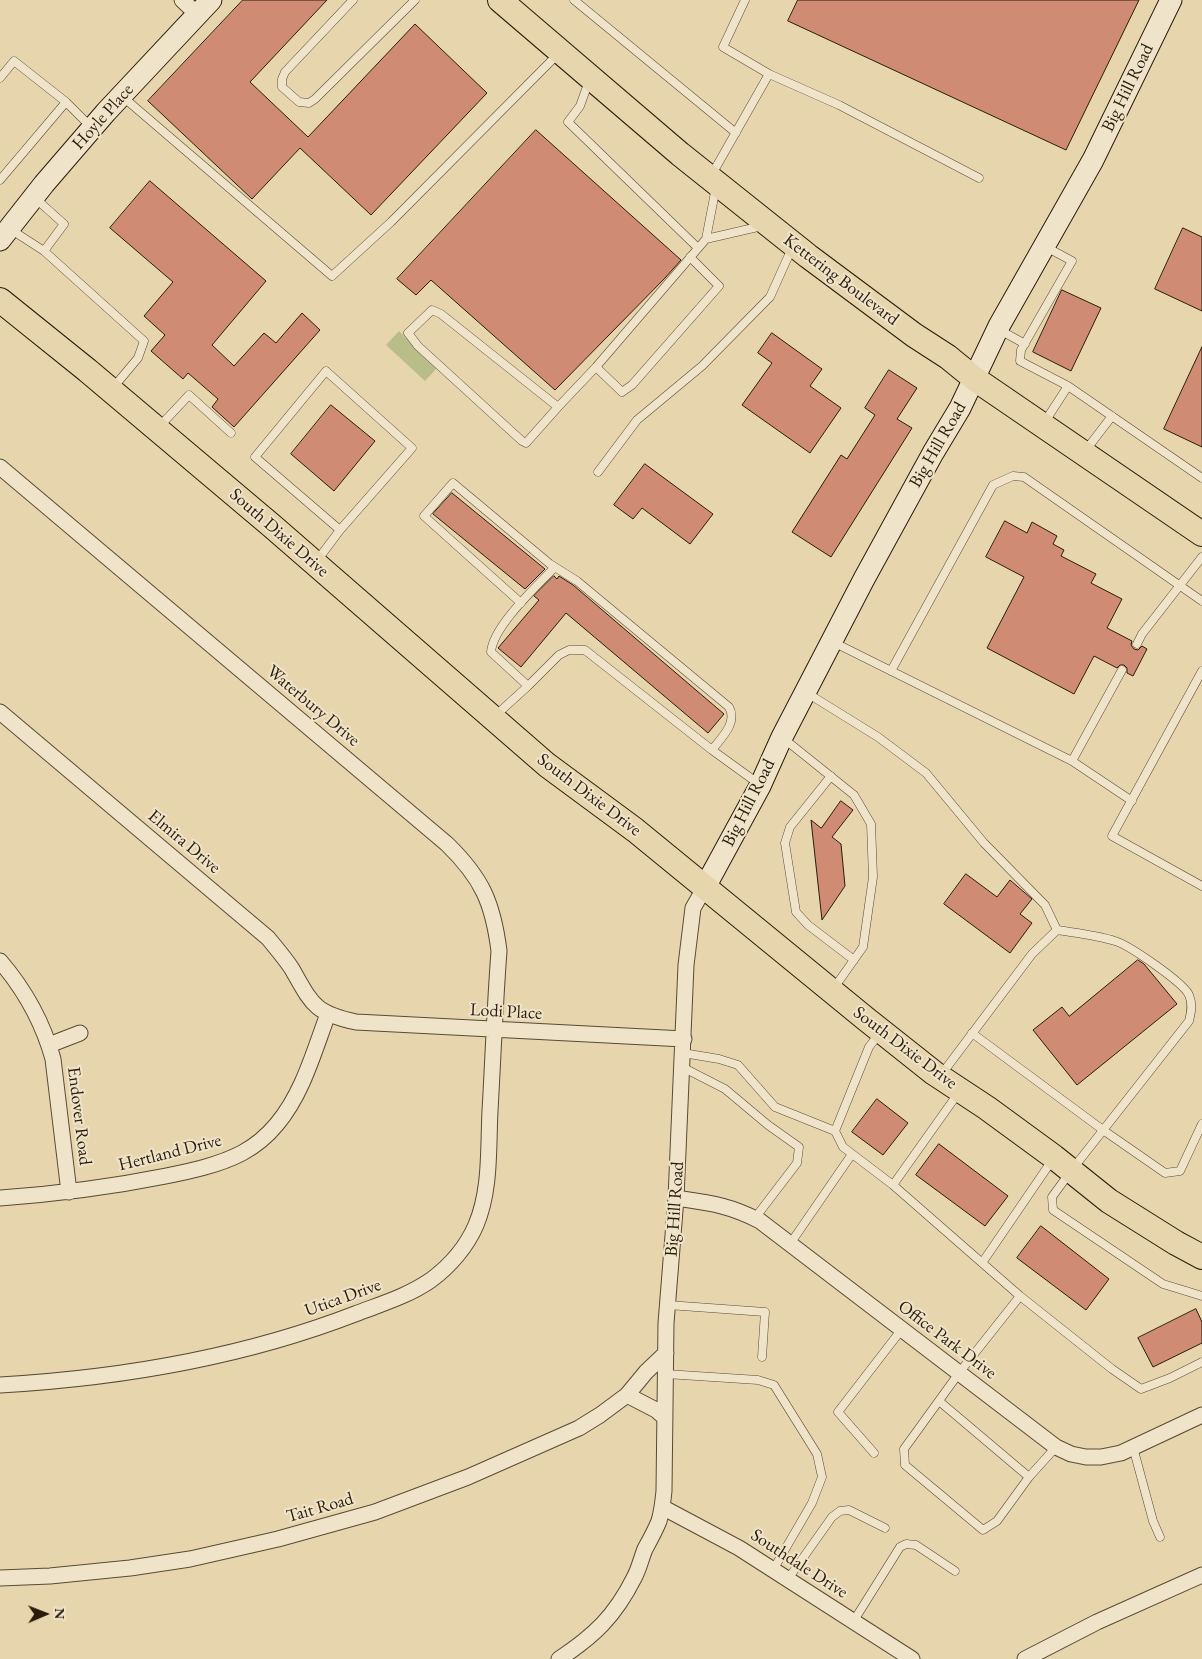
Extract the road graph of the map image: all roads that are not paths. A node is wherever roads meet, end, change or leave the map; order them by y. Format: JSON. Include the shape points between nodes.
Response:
{"nodes":[{"id":1,"x":182,"y":0,"type":"edge"},
{"id":2,"x":353,"y":0,"type":"edge"},
{"id":3,"x":415,"y":0,"type":"edge"},
{"id":4,"x":500,"y":0,"type":"edge"},
{"id":5,"x":574,"y":0,"type":"edge"},
{"id":6,"x":745,"y":0,"type":"edge"},
{"id":7,"x":1171,"y":0,"type":"edge"},
{"id":8,"x":204,"y":7,"type":"edge"},
{"id":9,"x":560,"y":52,"type":"junction"},
{"id":10,"x":769,"y":74,"type":"junction"},
{"id":11,"x":590,"y":77,"type":"junction"},
{"id":12,"x":0,"y":78,"type":"edge"},
{"id":13,"x":121,"y":96,"type":"junction"},
{"id":14,"x":66,"y":102,"type":"junction"},
{"id":15,"x":92,"y":129,"type":"junction"},
{"id":16,"x":736,"y":132,"type":"junction"},
{"id":17,"x":979,"y":178,"type":"dead end"},
{"id":18,"x":0,"y":180,"type":"edge"},
{"id":19,"x":713,"y":181,"type":"junction"},
{"id":20,"x":34,"y":197,"type":"junction"},
{"id":21,"x":769,"y":224,"type":"junction"},
{"id":22,"x":4,"y":234,"type":"edge"},
{"id":23,"x":706,"y":239,"type":"junction"},
{"id":24,"x":794,"y":244,"type":"junction"},
{"id":25,"x":1045,"y":246,"type":"junction"},
{"id":26,"x":698,"y":248,"type":"junction"},
{"id":27,"x":44,"y":251,"type":"junction"},
{"id":28,"x":690,"y":256,"type":"junction"},
{"id":29,"x":0,"y":300,"type":"edge"},
{"id":30,"x":998,"y":328,"type":"junction"},
{"id":31,"x":1025,"y":344,"type":"junction"},
{"id":32,"x":596,"y":367,"type":"junction"},
{"id":33,"x":975,"y":379,"type":"junction"},
{"id":34,"x":1068,"y":386,"type":"junction"},
{"id":35,"x":111,"y":390,"type":"junction"},
{"id":36,"x":558,"y":407,"type":"junction"},
{"id":37,"x":1112,"y":416,"type":"junction"},
{"id":38,"x":1043,"y":425,"type":"junction"},
{"id":39,"x":157,"y":429,"type":"junction"},
{"id":40,"x":231,"y":434,"type":"dead end"},
{"id":41,"x":1084,"y":453,"type":"junction"},
{"id":42,"x":0,"y":467,"type":"edge"},
{"id":43,"x":598,"y":472,"type":"dead end"},
{"id":44,"x":1202,"y":478,"type":"edge"},
{"id":45,"x":340,"y":530,"type":"junction"},
{"id":46,"x":1202,"y":534,"type":"edge"},
{"id":47,"x":1202,"y":557,"type":"edge"},
{"id":48,"x":315,"y":563,"type":"junction"},
{"id":49,"x":556,"y":567,"type":"junction"},
{"id":50,"x":1180,"y":586,"type":"junction"},
{"id":51,"x":1202,"y":601,"type":"edge"},
{"id":52,"x":521,"y":603,"type":"junction"},
{"id":53,"x":832,"y":641,"type":"junction"},
{"id":54,"x":1137,"y":644,"type":"dead end"},
{"id":55,"x":1122,"y":670,"type":"dead end"},
{"id":56,"x":892,"y":671,"type":"junction"},
{"id":57,"x":1202,"y":671,"type":"edge"},
{"id":58,"x":528,"y":686,"type":"junction"},
{"id":59,"x":806,"y":692,"type":"junction"},
{"id":60,"x":0,"y":712,"type":"edge"},
{"id":61,"x":494,"y":718,"type":"junction"},
{"id":62,"x":782,"y":737,"type":"junction"},
{"id":63,"x":712,"y":750,"type":"junction"},
{"id":64,"x":1072,"y":761,"type":"junction"},
{"id":65,"x":831,"y":776,"type":"junction"},
{"id":66,"x":760,"y":786,"type":"junction"},
{"id":67,"x":1132,"y":800,"type":"junction"},
{"id":68,"x":1202,"y":886,"type":"edge"},
{"id":69,"x":705,"y":888,"type":"junction"},
{"id":70,"x":1057,"y":930,"type":"junction"},
{"id":71,"x":854,"y":960,"type":"junction"},
{"id":72,"x":0,"y":961,"type":"edge"},
{"id":73,"x":832,"y":991,"type":"junction"},
{"id":74,"x":328,"y":1014,"type":"junction"},
{"id":75,"x":494,"y":1030,"type":"junction"},
{"id":76,"x":881,"y":1031,"type":"junction"},
{"id":77,"x":80,"y":1033,"type":"dead end"},
{"id":78,"x":972,"y":1033,"type":"junction"},
{"id":79,"x":49,"y":1044,"type":"junction"},
{"id":80,"x":683,"y":1053,"type":"junction"},
{"id":81,"x":939,"y":1076,"type":"junction"},
{"id":82,"x":960,"y":1091,"type":"junction"},
{"id":83,"x":1202,"y":1124,"type":"edge"},
{"id":84,"x":1103,"y":1130,"type":"junction"},
{"id":85,"x":835,"y":1131,"type":"junction"},
{"id":86,"x":852,"y":1154,"type":"junction"},
{"id":87,"x":1062,"y":1164,"type":"junction"},
{"id":88,"x":893,"y":1185,"type":"junction"},
{"id":89,"x":69,"y":1192,"type":"junction"},
{"id":90,"x":0,"y":1198,"type":"edge"},
{"id":91,"x":676,"y":1198,"type":"junction"},
{"id":92,"x":755,"y":1218,"type":"junction"},
{"id":93,"x":790,"y":1244,"type":"junction"},
{"id":94,"x":1202,"y":1257,"type":"edge"},
{"id":95,"x":982,"y":1263,"type":"junction"},
{"id":96,"x":1020,"y":1296,"type":"junction"},
{"id":97,"x":1202,"y":1296,"type":"edge"},
{"id":98,"x":668,"y":1306,"type":"junction"},
{"id":99,"x":902,"y":1329,"type":"junction"},
{"id":100,"x":666,"y":1352,"type":"junction"},
{"id":101,"x":762,"y":1357,"type":"dead end"},
{"id":102,"x":1202,"y":1362,"type":"edge"},
{"id":103,"x":959,"y":1373,"type":"junction"},
{"id":104,"x":666,"y":1374,"type":"junction"},
{"id":105,"x":0,"y":1385,"type":"edge"},
{"id":106,"x":627,"y":1395,"type":"junction"},
{"id":107,"x":940,"y":1401,"type":"junction"},
{"id":108,"x":1202,"y":1415,"type":"edge"},
{"id":109,"x":666,"y":1418,"type":"junction"},
{"id":110,"x":1056,"y":1447,"type":"junction"},
{"id":111,"x":1133,"y":1447,"type":"junction"},
{"id":112,"x":874,"y":1454,"type":"dead end"},
{"id":113,"x":1029,"y":1477,"type":"junction"},
{"id":114,"x":662,"y":1506,"type":"junction"},
{"id":115,"x":885,"y":1528,"type":"dead end"},
{"id":116,"x":1160,"y":1537,"type":"dead end"},
{"id":117,"x":773,"y":1570,"type":"junction"},
{"id":118,"x":955,"y":1571,"type":"dead end"},
{"id":119,"x":1202,"y":1575,"type":"edge"},
{"id":120,"x":0,"y":1578,"type":"edge"},
{"id":121,"x":788,"y":1579,"type":"junction"},
{"id":122,"x":853,"y":1622,"type":"junction"},
{"id":123,"x":559,"y":1659,"type":"edge"},
{"id":124,"x":912,"y":1659,"type":"edge"},
{"id":125,"x":1025,"y":1659,"type":"edge"}],
"edges":[{"from":1,"to":8,"type":"street"},
{"from":2,"to":3,"type":"lane","via":[[285,72],[282,87],[299,102],[309,103],[315,99]]},
{"from":4,"to":9,"type":"main road","name":"Kettering Boulevard"},
{"from":5,"to":16,"type":"lane"},
{"from":6,"to":10,"type":"lane","via":[[722,47]]},
{"from":7,"to":25,"type":"street","name":"Big Hill Road","via":[[1093,160]]},
{"from":8,"to":13,"type":"street","name":"Hoyle Place"},
{"from":9,"to":11,"type":"main road","name":"Kettering Boulevard"},
{"from":9,"to":13,"type":"lane","via":[[391,222],[332,276]]},
{"from":10,"to":16,"type":"lane"},
{"from":10,"to":17,"type":"lane","via":[[839,105]]},
{"from":11,"to":19,"type":"main road","name":"Kettering Boulevard"},
{"from":11,"to":26,"type":"lane","via":[[580,106],[568,122]]},
{"from":12,"to":14,"type":"lane","via":[[14,61]]},
{"from":13,"to":15,"type":"street","name":"Hoyle Place"},
{"from":14,"to":15,"type":"lane"},
{"from":14,"to":18,"type":"lane"},
{"from":15,"to":20,"type":"street","name":"Hoyle Place"},
{"from":16,"to":19,"type":"lane"},
{"from":19,"to":21,"type":"main road","name":"Kettering Boulevard"},
{"from":19,"to":23,"type":"lane"},
{"from":20,"to":22,"type":"street","name":"Hoyle Place"},
{"from":20,"to":27,"type":"lane","via":[[64,224]]},
{"from":21,"to":23,"type":"lane"},
{"from":21,"to":24,"type":"main road","name":"Kettering Boulevard"},
{"from":22,"to":27,"type":"lane"},
{"from":23,"to":26,"type":"lane"},
{"from":24,"to":33,"type":"main road","name":"Kettering Boulevard"},
{"from":24,"to":43,"type":"lane","via":[[770,297],[702,366],[637,420]]},
{"from":25,"to":30,"type":"street","name":"Big Hill Road"},
{"from":25,"to":31,"type":"lane","via":[[1072,261]]},
{"from":26,"to":28,"type":"lane"},
{"from":27,"to":35,"type":"lane","via":[[144,341],[138,358]]},
{"from":28,"to":32,"type":"lane"},
{"from":28,"to":32,"type":"lane","via":[[719,286],[632,385],[622,392]]},
{"from":29,"to":35,"type":"main road","name":"South Dixie Drive"},
{"from":30,"to":31,"type":"lane"},
{"from":30,"to":33,"type":"street","name":"Big Hill Road"},
{"from":31,"to":34,"type":"lane","via":[[1020,361]]},
{"from":32,"to":36,"type":"lane"},
{"from":33,"to":38,"type":"main road","name":"Kettering Boulevard"},
{"from":33,"to":53,"type":"street","name":"Big Hill Road"},
{"from":34,"to":37,"type":"lane"},
{"from":34,"to":38,"type":"lane"},
{"from":35,"to":39,"type":"main road","name":"South Dixie Drive"},
{"from":36,"to":36,"type":"lane","via":[[441,314],[432,310],[408,333],[418,346],[526,443]]},
{"from":37,"to":41,"type":"lane"},
{"from":37,"to":44,"type":"lane"},
{"from":38,"to":41,"type":"main road","name":"Kettering Boulevard"},
{"from":39,"to":40,"type":"lane","via":[[189,395]]},
{"from":39,"to":48,"type":"main road","name":"South Dixie Drive"},
{"from":41,"to":46,"type":"main road","name":"Kettering Boulevard"},
{"from":42,"to":75,"type":"street","name":"Waterbury Drive","via":[[462,859],[488,899],[496,926],[499,951]]},
{"from":45,"to":45,"type":"lane","via":[[255,457],[326,371],[412,448]]},
{"from":45,"to":48,"type":"lane"},
{"from":47,"to":50,"type":"lane"},
{"from":48,"to":61,"type":"main road","name":"South Dixie Drive"},
{"from":49,"to":52,"type":"lane"},
{"from":49,"to":52,"type":"lane","via":[[453,483],[424,516]]},
{"from":49,"to":63,"type":"lane","via":[[729,707],[732,721]]},
{"from":50,"to":51,"type":"lane"},
{"from":50,"to":54,"type":"lane"},
{"from":50,"to":56,"type":"lane","via":[[1024,477],[1013,476],[993,485]]},
{"from":52,"to":58,"type":"lane","via":[[494,638],[491,652]]},
{"from":53,"to":56,"type":"lane"},
{"from":53,"to":59,"type":"street","name":"Big Hill Road"},
{"from":55,"to":64,"type":"lane"},
{"from":56,"to":64,"type":"lane"},
{"from":57,"to":67,"type":"lane"},
{"from":58,"to":61,"type":"lane"},
{"from":58,"to":63,"type":"lane","via":[[559,655],[569,650],[585,650]]},
{"from":59,"to":62,"type":"street","name":"Big Hill Road"},
{"from":59,"to":70,"type":"lane","via":[[878,737],[926,773],[984,843],[1045,905]]},
{"from":60,"to":74,"type":"street","name":"Elmira Drive","via":[[257,928],[285,958],[306,995]]},
{"from":61,"to":69,"type":"main road","name":"South Dixie Drive","via":[[547,765],[635,830]]},
{"from":62,"to":65,"type":"lane"},
{"from":62,"to":66,"type":"street","name":"Big Hill Road"},
{"from":63,"to":66,"type":"lane"},
{"from":64,"to":67,"type":"lane"},
{"from":65,"to":71,"type":"lane","via":[[854,795],[870,824],[874,877],[863,946]]},
{"from":65,"to":71,"type":"lane","via":[[790,827],[784,843],[796,912]]},
{"from":66,"to":69,"type":"street","name":"Big Hill Road"},
{"from":67,"to":68,"type":"lane","via":[[1112,836]]},
{"from":69,"to":73,"type":"main road","name":"South Dixie Drive"},
{"from":69,"to":80,"type":"street","name":"Big Hill Road","via":[[693,908],[686,965]]},
{"from":70,"to":78,"type":"lane","via":[[1032,954]]},
{"from":70,"to":84,"type":"lane","via":[[1116,941],[1150,960],[1188,992],[1191,1001],[1189,1022]]},
{"from":71,"to":73,"type":"lane"},
{"from":72,"to":79,"type":"street","name":"Endover Road","via":[[33,1010]]},
{"from":73,"to":76,"type":"main road","name":"South Dixie Drive"},
{"from":74,"to":75,"type":"street","name":"Lodi Place","via":[[356,1022]]},
{"from":74,"to":89,"type":"street","name":"Hertland Drive","via":[[297,1094],[276,1126],[258,1142],[225,1160],[184,1172]]},
{"from":75,"to":80,"type":"street","name":"Lodi Place"},
{"from":75,"to":105,"type":"street","name":"Utica Drive","via":[[487,1185],[481,1210],[462,1248],[430,1280],[407,1294],[340,1320],[251,1348],[129,1373]]},
{"from":76,"to":81,"type":"main road","name":"South Dixie Drive"},
{"from":76,"to":85,"type":"lane","via":[[869,1047]]},
{"from":77,"to":79,"type":"street"},
{"from":78,"to":81,"type":"lane"},
{"from":78,"to":84,"type":"lane"},
{"from":79,"to":89,"type":"street","name":"Endover Road"},
{"from":80,"to":85,"type":"lane","via":[[738,1065],[775,1107]]},
{"from":80,"to":91,"type":"street","name":"Big Hill Road"},
{"from":80,"to":92,"type":"lane","via":[[799,1147],[797,1163]]},
{"from":81,"to":82,"type":"main road","name":"South Dixie Drive"},
{"from":82,"to":87,"type":"main road","name":"South Dixie Drive"},
{"from":82,"to":88,"type":"lane"},
{"from":83,"to":84,"type":"lane","via":[[1180,1171],[1165,1173]]},
{"from":84,"to":87,"type":"lane"},
{"from":85,"to":86,"type":"lane","via":[[843,1147]]},
{"from":86,"to":88,"type":"lane"},
{"from":86,"to":93,"type":"lane"},
{"from":87,"to":94,"type":"main road","name":"South Dixie Drive","via":[[1109,1201]]},
{"from":87,"to":95,"type":"lane"},
{"from":87,"to":97,"type":"lane","via":[[1052,1198],[1053,1210],[1163,1284]]},
{"from":88,"to":95,"type":"lane"},
{"from":89,"to":90,"type":"street","name":"Hertland Drive"},
{"from":91,"to":92,"type":"street","name":"Office Park Drive","via":[[721,1205]]},
{"from":91,"to":98,"type":"street","name":"Big Hill Road"},
{"from":92,"to":93,"type":"street","name":"Office Park Drive"},
{"from":93,"to":99,"type":"street","name":"Office Park Drive"},
{"from":95,"to":96,"type":"lane"},
{"from":96,"to":102,"type":"lane","via":[[1141,1388]]},
{"from":96,"to":103,"type":"lane"},
{"from":98,"to":100,"type":"street","name":"Big Hill Road"},
{"from":98,"to":101,"type":"lane","via":[[765,1312]]},
{"from":99,"to":103,"type":"street","name":"Office Park Drive"},
{"from":99,"to":112,"type":"lane","via":[[838,1412]]},
{"from":100,"to":104,"type":"street","name":"Big Hill Road"},
{"from":100,"to":106,"type":"street","name":"Tait Road"},
{"from":103,"to":107,"type":"lane"},
{"from":103,"to":110,"type":"street","name":"Office Park Drive"},
{"from":104,"to":109,"type":"street","name":"Big Hill Road"},
{"from":104,"to":117,"type":"lane","via":[[758,1380],[774,1385],[817,1454],[822,1477],[812,1503]]},
{"from":106,"to":109,"type":"street"},
{"from":106,"to":120,"type":"street","name":"Tait Road","via":[[579,1428],[468,1477],[366,1514],[190,1559]]},
{"from":107,"to":113,"type":"lane"},
{"from":107,"to":113,"type":"lane","via":[[904,1449],[905,1465],[983,1530],[997,1521]]},
{"from":108,"to":111,"type":"street","name":"Office Park Drive"},
{"from":109,"to":114,"type":"street","name":"Big Hill Road"},
{"from":110,"to":111,"type":"street","name":"Office Park Drive","via":[[1071,1454],[1101,1457]]},
{"from":110,"to":113,"type":"lane"},
{"from":111,"to":116,"type":"lane"},
{"from":114,"to":117,"type":"street","name":"Southdale Drive"},
{"from":114,"to":123,"type":"street","name":"Big Hill Road","via":[[635,1577],[620,1602],[594,1634]]},
{"from":115,"to":121,"type":"lane","via":[[849,1510],[840,1511],[832,1517]]},
{"from":117,"to":121,"type":"street","name":"Southdale Drive"},
{"from":118,"to":122,"type":"lane","via":[[916,1545],[906,1544],[900,1548]]},
{"from":119,"to":125,"type":"street"},
{"from":121,"to":122,"type":"street","name":"Southdale Drive"},
{"from":122,"to":124,"type":"street","name":"Southdale Drive"}]}
